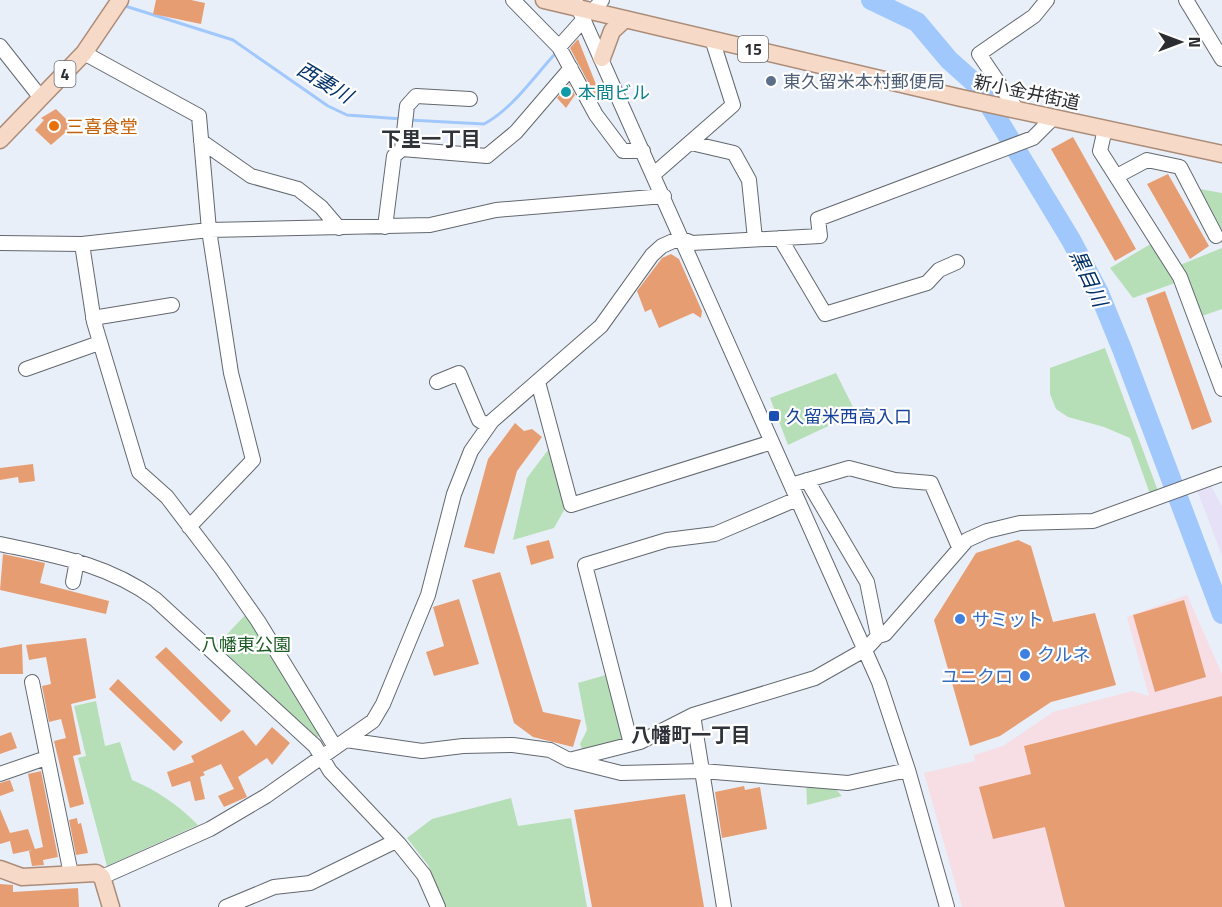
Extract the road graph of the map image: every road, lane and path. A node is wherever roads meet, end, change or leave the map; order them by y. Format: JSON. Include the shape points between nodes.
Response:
{"nodes":[{"id":1,"x":120,"y":0,"type":"edge"},
{"id":2,"x":513,"y":0,"type":"edge"},
{"id":3,"x":544,"y":0,"type":"edge"},
{"id":4,"x":1047,"y":0,"type":"edge"},
{"id":5,"x":1186,"y":0,"type":"edge"},
{"id":6,"x":587,"y":8,"type":"edge"},
{"id":7,"x":626,"y":19,"type":"junction"},
{"id":8,"x":712,"y":39,"type":"junction"},
{"id":9,"x":0,"y":46,"type":"edge"},
{"id":10,"x":560,"y":47,"type":"junction"},
{"id":11,"x":84,"y":53,"type":"junction"},
{"id":12,"x":602,"y":58,"type":"junction"},
{"id":13,"x":1222,"y":59,"type":"edge"},
{"id":14,"x":571,"y":68,"type":"junction"},
{"id":15,"x":41,"y":98,"type":"junction"},
{"id":16,"x":470,"y":99,"type":"dead end"},
{"id":17,"x":1012,"y":108,"type":"junction"},
{"id":18,"x":1053,"y":118,"type":"junction"},
{"id":19,"x":1105,"y":129,"type":"junction"},
{"id":20,"x":0,"y":140,"type":"edge"},
{"id":21,"x":201,"y":141,"type":"junction"},
{"id":22,"x":691,"y":143,"type":"junction"},
{"id":23,"x":402,"y":149,"type":"junction"},
{"id":24,"x":643,"y":152,"type":"junction"},
{"id":25,"x":1222,"y":154,"type":"edge"},
{"id":26,"x":654,"y":174,"type":"junction"},
{"id":27,"x":1116,"y":176,"type":"junction"},
{"id":28,"x":664,"y":196,"type":"junction"},
{"id":29,"x":385,"y":227,"type":"junction"},
{"id":30,"x":339,"y":228,"type":"junction"},
{"id":31,"x":209,"y":230,"type":"junction"},
{"id":32,"x":1216,"y":236,"type":"dead end"},
{"id":33,"x":680,"y":237,"type":"junction"},
{"id":34,"x":780,"y":238,"type":"junction"},
{"id":35,"x":755,"y":239,"type":"junction"},
{"id":36,"x":0,"y":243,"type":"edge"},
{"id":37,"x":82,"y":244,"type":"junction"},
{"id":38,"x":957,"y":262,"type":"dead end"},
{"id":39,"x":172,"y":305,"type":"dead end"},
{"id":40,"x":93,"y":318,"type":"junction"},
{"id":41,"x":99,"y":343,"type":"junction"},
{"id":42,"x":27,"y":369,"type":"dead end"},
{"id":43,"x":437,"y":382,"type":"dead end"},
{"id":44,"x":538,"y":382,"type":"junction"},
{"id":45,"x":1222,"y":389,"type":"edge"},
{"id":46,"x":488,"y":426,"type":"junction"},
{"id":47,"x":772,"y":442,"type":"junction"},
{"id":48,"x":1222,"y":474,"type":"edge"},
{"id":49,"x":807,"y":480,"type":"junction"},
{"id":50,"x":791,"y":485,"type":"junction"},
{"id":51,"x":797,"y":499,"type":"junction"},
{"id":52,"x":189,"y":527,"type":"junction"},
{"id":53,"x":0,"y":544,"type":"edge"},
{"id":54,"x":959,"y":548,"type":"junction"},
{"id":55,"x":77,"y":561,"type":"junction"},
{"id":56,"x":73,"y":582,"type":"dead end"},
{"id":57,"x":878,"y":636,"type":"junction"},
{"id":58,"x":866,"y":649,"type":"junction"},
{"id":59,"x":32,"y":682,"type":"dead end"},
{"id":60,"x":693,"y":716,"type":"junction"},
{"id":61,"x":341,"y":744,"type":"junction"},
{"id":62,"x":631,"y":744,"type":"junction"},
{"id":63,"x":323,"y":757,"type":"junction"},
{"id":64,"x":46,"y":758,"type":"junction"},
{"id":65,"x":569,"y":760,"type":"junction"},
{"id":66,"x":908,"y":770,"type":"junction"},
{"id":67,"x":702,"y":771,"type":"junction"},
{"id":68,"x":0,"y":774,"type":"edge"},
{"id":69,"x":396,"y":841,"type":"junction"},
{"id":70,"x":0,"y":869,"type":"edge"},
{"id":71,"x":71,"y":874,"type":"junction"},
{"id":72,"x":102,"y":877,"type":"junction"},
{"id":73,"x":111,"y":907,"type":"edge"},
{"id":74,"x":226,"y":907,"type":"edge"},
{"id":75,"x":438,"y":907,"type":"edge"},
{"id":76,"x":724,"y":907,"type":"edge"},
{"id":77,"x":947,"y":907,"type":"edge"}],
"edges":[{"from":1,"to":11,"type":"main road","number":"4"},
{"from":2,"to":10,"type":"street"},
{"from":3,"to":6,"type":"main road","name":"新小金井街道","number":"15"},
{"from":4,"to":17,"type":"street","via":[[1034,16],[978,54]]},
{"from":5,"to":13,"type":"street"},
{"from":6,"to":7,"type":"main road","name":"新小金井街道","number":"15"},
{"from":6,"to":10,"type":"street"},
{"from":6,"to":12,"type":"street"},
{"from":7,"to":8,"type":"main road","name":"新小金井街道","number":"15"},
{"from":7,"to":12,"type":"main road","via":[[612,31]]},
{"from":8,"to":17,"type":"main road","name":"新小金井街道","number":"15"},
{"from":8,"to":22,"type":"street","via":[[734,105]]},
{"from":9,"to":15,"type":"street"},
{"from":10,"to":14,"type":"street"},
{"from":11,"to":15,"type":"main road","number":"4"},
{"from":11,"to":21,"type":"street","via":[[199,116]]},
{"from":12,"to":24,"type":"street"},
{"from":14,"to":23,"type":"street","via":[[516,132],[488,156]]},
{"from":14,"to":24,"type":"street","via":[[596,116],[623,151]]},
{"from":15,"to":20,"type":"main road","number":"4"},
{"from":16,"to":23,"type":"street","via":[[416,96],[407,106]]},
{"from":17,"to":18,"type":"main road","name":"新小金井街道","number":"15"},
{"from":18,"to":19,"type":"main road","name":"新小金井街道","number":"15"},
{"from":18,"to":34,"type":"street","via":[[1033,138],[818,219],[820,236]]},
{"from":19,"to":25,"type":"main road","name":"新小金井街道","number":"15"},
{"from":19,"to":27,"type":"street","via":[[1100,151]]},
{"from":21,"to":30,"type":"street","via":[[251,176],[298,189]]},
{"from":21,"to":31,"type":"street"},
{"from":22,"to":26,"type":"street"},
{"from":22,"to":35,"type":"street","via":[[734,153],[749,180]]},
{"from":23,"to":29,"type":"street","via":[[394,156]]},
{"from":24,"to":26,"type":"street"},
{"from":26,"to":28,"type":"street"},
{"from":27,"to":32,"type":"street","via":[[1147,160],[1180,167]]},
{"from":27,"to":45,"type":"street","via":[[1180,277]]},
{"from":28,"to":29,"type":"street","via":[[496,210],[430,225]]},
{"from":28,"to":33,"type":"street"},
{"from":29,"to":30,"type":"street"},
{"from":30,"to":31,"type":"street"},
{"from":31,"to":37,"type":"street"},
{"from":31,"to":52,"type":"street","via":[[231,372],[254,460]]},
{"from":33,"to":35,"type":"street","via":[[692,243]]},
{"from":33,"to":44,"type":"street","via":[[652,255],[601,326]]},
{"from":33,"to":47,"type":"street"},
{"from":34,"to":35,"type":"street"},
{"from":34,"to":38,"type":"street","via":[[825,314],[927,283],[939,270]]},
{"from":36,"to":37,"type":"street"},
{"from":37,"to":40,"type":"street"},
{"from":39,"to":40,"type":"street"},
{"from":40,"to":41,"type":"street"},
{"from":41,"to":42,"type":"street"},
{"from":41,"to":52,"type":"street","via":[[139,472],[166,497]]},
{"from":43,"to":46,"type":"street","via":[[459,373],[479,420]]},
{"from":44,"to":46,"type":"street"},
{"from":44,"to":47,"type":"street","via":[[571,505]]},
{"from":46,"to":61,"type":"street","via":[[463,468],[428,595],[383,704],[373,721]]},
{"from":47,"to":50,"type":"street"},
{"from":48,"to":54,"type":"street","via":[[1093,521],[1038,521],[987,531]]},
{"from":49,"to":50,"type":"street"},
{"from":49,"to":54,"type":"street","via":[[849,468],[895,480],[931,483]]},
{"from":49,"to":57,"type":"street","via":[[867,582]]},
{"from":50,"to":51,"type":"street"},
{"from":51,"to":58,"type":"street"},
{"from":51,"to":62,"type":"street","via":[[715,534],[666,540],[585,565]]},
{"from":52,"to":61,"type":"street"},
{"from":53,"to":55,"type":"street"},
{"from":54,"to":57,"type":"street","via":[[885,634]]},
{"from":55,"to":56,"type":"street"},
{"from":55,"to":63,"type":"street","via":[[119,575],[155,598]]},
{"from":57,"to":58,"type":"street"},
{"from":58,"to":60,"type":"street","via":[[815,678]]},
{"from":58,"to":66,"type":"street"},
{"from":59,"to":64,"type":"street"},
{"from":60,"to":62,"type":"street"},
{"from":60,"to":67,"type":"street"},
{"from":61,"to":63,"type":"street"},
{"from":61,"to":65,"type":"street","via":[[422,751],[510,745],[550,750]]},
{"from":62,"to":65,"type":"street"},
{"from":63,"to":69,"type":"street","via":[[330,771]]},
{"from":63,"to":72,"type":"street","via":[[210,828]]},
{"from":64,"to":68,"type":"street"},
{"from":64,"to":71,"type":"street"},
{"from":65,"to":67,"type":"street","via":[[621,773]]},
{"from":66,"to":67,"type":"street","via":[[848,783]]},
{"from":66,"to":77,"type":"street"},
{"from":67,"to":76,"type":"street"},
{"from":69,"to":74,"type":"street","via":[[310,883],[274,887]]},
{"from":69,"to":75,"type":"street","via":[[429,883]]},
{"from":70,"to":71,"type":"main road","via":[[22,877]]},
{"from":71,"to":72,"type":"main road","via":[[96,873]]},
{"from":72,"to":73,"type":"main road"}]}
